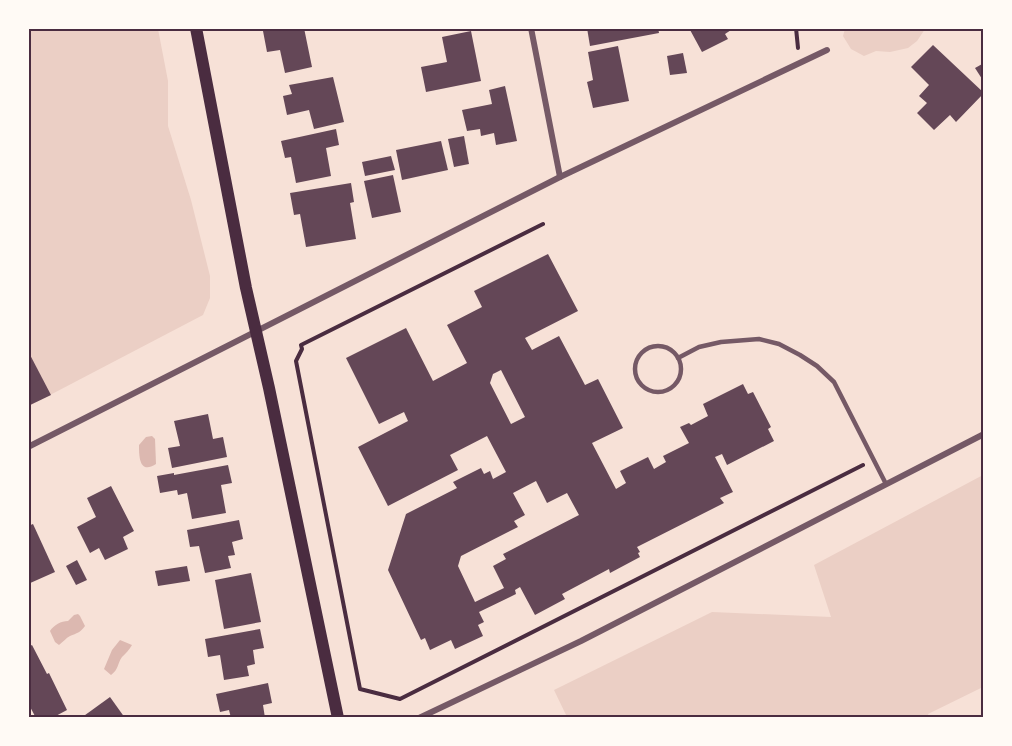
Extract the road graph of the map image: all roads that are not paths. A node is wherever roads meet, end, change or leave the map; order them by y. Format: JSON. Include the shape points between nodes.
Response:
{"nodes":[{"id":1,"x":196,"y":28,"type":"edge"},
{"id":2,"x":531,"y":28,"type":"edge"},
{"id":3,"x":827,"y":50,"type":"dead end"},
{"id":4,"x":560,"y":177,"type":"junction"},
{"id":5,"x":256,"y":332,"type":"junction"},
{"id":6,"x":678,"y":358,"type":"junction"},
{"id":7,"x":984,"y":434,"type":"edge"},
{"id":8,"x":28,"y":447,"type":"edge"},
{"id":9,"x":886,"y":484,"type":"junction"},
{"id":10,"x":338,"y":717,"type":"edge"},
{"id":11,"x":419,"y":717,"type":"edge"}],
"edges":[{"from":1,"to":5,"type":"main road"},
{"from":2,"to":4,"type":"street"},
{"from":3,"to":4,"type":"street"},
{"from":4,"to":5,"type":"street"},
{"from":5,"to":8,"type":"street"},
{"from":5,"to":10,"type":"main road"},
{"from":6,"to":6,"type":"lane","via":[[666,348],[652,347],[639,355],[635,376],[652,392],[667,390],[681,372]]},
{"from":6,"to":9,"type":"lane","via":[[699,347],[759,339],[800,355],[834,382]]},
{"from":7,"to":9,"type":"street"},
{"from":9,"to":11,"type":"street","via":[[581,641]]}]}
